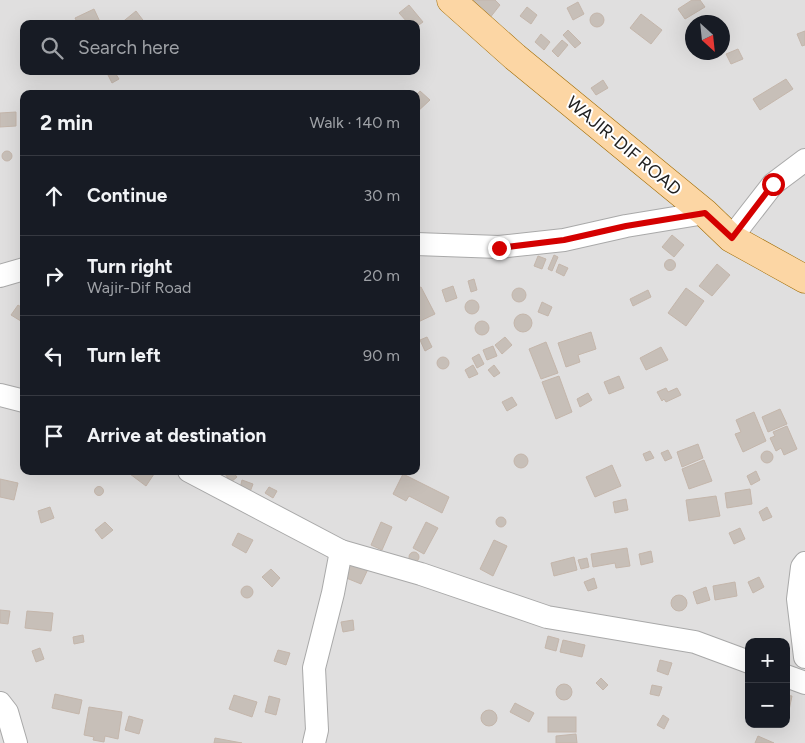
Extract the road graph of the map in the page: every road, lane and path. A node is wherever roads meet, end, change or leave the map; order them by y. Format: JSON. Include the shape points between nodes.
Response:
{"nodes":[{"id":1,"x":451,"y":0,"type":"edge"},
{"id":2,"x":805,"y":160,"type":"edge"},
{"id":3,"x":705,"y":213,"type":"junction"},
{"id":4,"x":732,"y":238,"type":"junction"},
{"id":5,"x":420,"y":244,"type":"edge"},
{"id":6,"x":20,"y":270,"type":"edge"},
{"id":7,"x":0,"y":276,"type":"edge"},
{"id":8,"x":805,"y":279,"type":"edge"},
{"id":9,"x":0,"y":395,"type":"edge"},
{"id":10,"x":20,"y":400,"type":"edge"},
{"id":11,"x":197,"y":475,"type":"edge"},
{"id":12,"x":341,"y":552,"type":"junction"},
{"id":13,"x":805,"y":563,"type":"edge"},
{"id":14,"x":805,"y":657,"type":"edge"},
{"id":15,"x":745,"y":661,"type":"edge"},
{"id":16,"x":790,"y":677,"type":"edge"},
{"id":17,"x":805,"y":683,"type":"edge"},
{"id":18,"x":0,"y":703,"type":"edge"},
{"id":19,"x":16,"y":743,"type":"edge"},
{"id":20,"x":314,"y":743,"type":"edge"}],
"edges":[{"from":1,"to":3,"type":"main road","name":"WAJIR-DIF ROAD","via":[[515,57]]},
{"from":2,"to":4,"type":"street","via":[[773,184]]},
{"from":3,"to":4,"type":"main road","name":"WAJIR-DIF ROAD"},
{"from":3,"to":5,"type":"street","via":[[564,240],[499,248]]},
{"from":4,"to":8,"type":"main road","name":"WAJIR-DIF ROAD"},
{"from":6,"to":7,"type":"street"},
{"from":9,"to":10,"type":"street"},
{"from":11,"to":12,"type":"street"},
{"from":12,"to":15,"type":"street","via":[[421,574],[547,617],[695,642]]},
{"from":12,"to":20,"type":"street","via":[[314,668],[317,730]]},
{"from":13,"to":14,"type":"street","via":[[798,599]]},
{"from":16,"to":17,"type":"street"},
{"from":18,"to":19,"type":"street","via":[[7,712]]}]}
